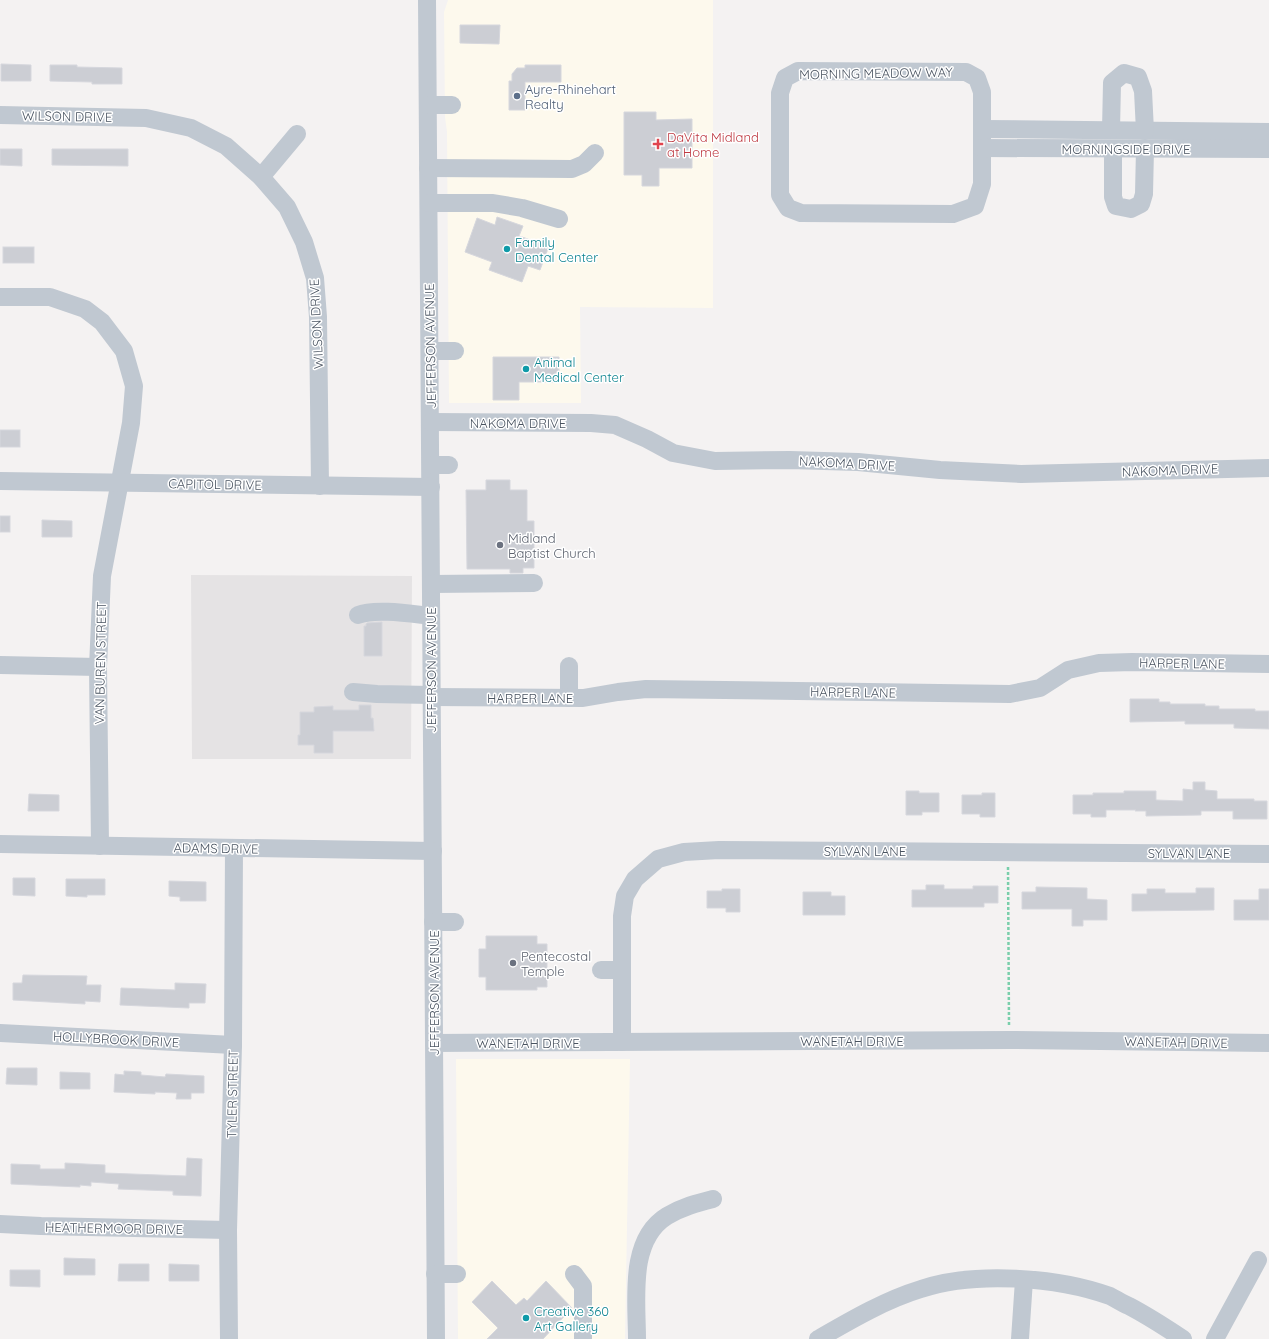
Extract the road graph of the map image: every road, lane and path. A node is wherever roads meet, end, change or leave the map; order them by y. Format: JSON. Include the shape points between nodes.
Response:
{"nodes":[{"id":1,"x":427,"y":0,"type":"edge"},
{"id":2,"x":428,"y":105,"type":"junction"},
{"id":3,"x":452,"y":105,"type":"dead end"},
{"id":4,"x":0,"y":115,"type":"edge"},
{"id":5,"x":983,"y":129,"type":"junction"},
{"id":6,"x":1111,"y":130,"type":"junction"},
{"id":7,"x":1145,"y":131,"type":"junction"},
{"id":8,"x":1269,"y":132,"type":"edge"},
{"id":9,"x":297,"y":134,"type":"dead end"},
{"id":10,"x":982,"y":148,"type":"junction"},
{"id":11,"x":1113,"y":149,"type":"junction"},
{"id":12,"x":1145,"y":149,"type":"junction"},
{"id":13,"x":1269,"y":149,"type":"edge"},
{"id":14,"x":595,"y":153,"type":"dead end"},
{"id":15,"x":428,"y":168,"type":"junction"},
{"id":16,"x":261,"y":178,"type":"junction"},
{"id":17,"x":428,"y":203,"type":"junction"},
{"id":18,"x":558,"y":219,"type":"dead end"},
{"id":19,"x":0,"y":297,"type":"edge"},
{"id":20,"x":430,"y":351,"type":"junction"},
{"id":21,"x":455,"y":351,"type":"dead end"},
{"id":22,"x":431,"y":422,"type":"junction"},
{"id":23,"x":431,"y":465,"type":"junction"},
{"id":24,"x":449,"y":465,"type":"dead end"},
{"id":25,"x":1269,"y":468,"type":"edge"},
{"id":26,"x":0,"y":481,"type":"edge"},
{"id":27,"x":120,"y":482,"type":"junction"},
{"id":28,"x":320,"y":486,"type":"junction"},
{"id":29,"x":431,"y":487,"type":"junction"},
{"id":30,"x":431,"y":584,"type":"junction"},
{"id":31,"x":532,"y":585,"type":"dead end"},
{"id":32,"x":358,"y":615,"type":"dead end"},
{"id":33,"x":431,"y":616,"type":"junction"},
{"id":34,"x":1269,"y":664,"type":"edge"},
{"id":35,"x":0,"y":665,"type":"edge"},
{"id":36,"x":569,"y":666,"type":"dead end"},
{"id":37,"x":98,"y":667,"type":"junction"},
{"id":38,"x":353,"y":692,"type":"dead end"},
{"id":39,"x":431,"y":696,"type":"junction"},
{"id":40,"x":569,"y":698,"type":"junction"},
{"id":41,"x":0,"y":844,"type":"edge"},
{"id":42,"x":100,"y":846,"type":"junction"},
{"id":43,"x":234,"y":848,"type":"junction"},
{"id":44,"x":433,"y":851,"type":"junction"},
{"id":45,"x":1008,"y":852,"type":"junction"},
{"id":46,"x":1269,"y":854,"type":"edge"},
{"id":47,"x":433,"y":922,"type":"junction"},
{"id":48,"x":455,"y":922,"type":"dead end"},
{"id":49,"x":601,"y":970,"type":"dead end"},
{"id":50,"x":622,"y":970,"type":"junction"},
{"id":51,"x":0,"y":1033,"type":"edge"},
{"id":52,"x":1010,"y":1040,"type":"junction"},
{"id":53,"x":622,"y":1042,"type":"junction"},
{"id":54,"x":434,"y":1043,"type":"junction"},
{"id":55,"x":1269,"y":1043,"type":"edge"},
{"id":56,"x":233,"y":1045,"type":"junction"},
{"id":57,"x":713,"y":1199,"type":"dead end"},
{"id":58,"x":0,"y":1224,"type":"edge"},
{"id":59,"x":228,"y":1230,"type":"junction"},
{"id":60,"x":1258,"y":1260,"type":"dead end"},
{"id":61,"x":435,"y":1274,"type":"junction"},
{"id":62,"x":457,"y":1274,"type":"dead end"},
{"id":63,"x":574,"y":1274,"type":"dead end"},
{"id":64,"x":1024,"y":1280,"type":"junction"},
{"id":65,"x":229,"y":1339,"type":"edge"},
{"id":66,"x":436,"y":1339,"type":"edge"},
{"id":67,"x":583,"y":1339,"type":"edge"},
{"id":68,"x":637,"y":1339,"type":"edge"},
{"id":69,"x":818,"y":1339,"type":"edge"},
{"id":70,"x":1020,"y":1339,"type":"edge"},
{"id":71,"x":1183,"y":1339,"type":"edge"},
{"id":72,"x":1215,"y":1339,"type":"edge"}],
"edges":[{"from":1,"to":2,"type":"street","name":"JEFFERSON AVENUE"},
{"from":2,"to":3,"type":"street"},
{"from":2,"to":15,"type":"street","name":"JEFFERSON AVENUE"},
{"from":4,"to":16,"type":"street","name":"WILSON DRIVE","via":[[146,118],[191,128],[226,146]]},
{"from":5,"to":6,"type":"street","name":"MORNINGSIDE DRIVE"},
{"from":5,"to":10,"type":"street","name":"MORNING MEADOW WAY"},
{"from":5,"to":10,"type":"street","name":"MORNING MEADOW WAY","via":[[982,92],[977,78],[966,72],[798,71],[785,78],[780,93],[780,196],[788,208],[801,213],[953,214],[975,206],[982,184]]},
{"from":6,"to":7,"type":"street","name":"MORNINGSIDE DRIVE"},
{"from":6,"to":7,"type":"street","via":[[1112,83],[1124,73],[1138,77],[1143,91]]},
{"from":7,"to":8,"type":"street","name":"MORNINGSIDE DRIVE"},
{"from":9,"to":16,"type":"street"},
{"from":10,"to":11,"type":"street","name":"MORNINGSIDE DRIVE"},
{"from":11,"to":12,"type":"street","name":"MORNINGSIDE DRIVE"},
{"from":11,"to":12,"type":"street","via":[[1113,197],[1116,206],[1131,209],[1141,204],[1144,194]]},
{"from":12,"to":13,"type":"street","name":"MORNINGSIDE DRIVE"},
{"from":14,"to":15,"type":"street","via":[[584,164],[572,169]]},
{"from":15,"to":17,"type":"street","name":"JEFFERSON AVENUE"},
{"from":16,"to":28,"type":"street","name":"WILSON DRIVE","via":[[287,207],[304,242],[315,278],[318,317]]},
{"from":17,"to":18,"type":"street","via":[[493,203],[522,208]]},
{"from":17,"to":20,"type":"street","name":"JEFFERSON AVENUE"},
{"from":19,"to":27,"type":"street","name":"VAN BUREN STREET","via":[[50,297],[85,309],[102,322],[124,351],[134,386],[131,423]]},
{"from":20,"to":21,"type":"street"},
{"from":20,"to":22,"type":"street","name":"JEFFERSON AVENUE"},
{"from":22,"to":23,"type":"street","name":"JEFFERSON AVENUE"},
{"from":22,"to":25,"type":"street","name":"NAKOMA DRIVE","via":[[616,425],[674,452],[715,461],[858,462],[1021,474]]},
{"from":23,"to":24,"type":"street"},
{"from":23,"to":29,"type":"street","name":"JEFFERSON AVENUE"},
{"from":26,"to":27,"type":"street","name":"CAPITOL DRIVE"},
{"from":27,"to":28,"type":"street","name":"CAPITOL DRIVE"},
{"from":27,"to":37,"type":"street","name":"VAN BUREN STREET","via":[[102,576]]},
{"from":28,"to":29,"type":"street","name":"CAPITOL DRIVE"},
{"from":29,"to":30,"type":"street","name":"JEFFERSON AVENUE"},
{"from":30,"to":31,"type":"street"},
{"from":30,"to":33,"type":"street","name":"JEFFERSON AVENUE"},
{"from":32,"to":33,"type":"street","via":[[365,612],[380,612]]},
{"from":33,"to":39,"type":"street","name":"JEFFERSON AVENUE"},
{"from":34,"to":40,"type":"street","name":"HARPER LANE","via":[[1099,662],[1068,670],[1040,688],[1010,694],[646,689]]},
{"from":35,"to":37,"type":"street"},
{"from":36,"to":40,"type":"street"},
{"from":37,"to":42,"type":"street","name":"VAN BUREN STREET"},
{"from":38,"to":39,"type":"street","name":"HARPER LANE"},
{"from":39,"to":40,"type":"street","name":"HARPER LANE"},
{"from":39,"to":44,"type":"street","name":"JEFFERSON AVENUE"},
{"from":41,"to":42,"type":"street","name":"ADAMS DRIVE"},
{"from":42,"to":43,"type":"street","name":"ADAMS DRIVE"},
{"from":43,"to":44,"type":"street","name":"ADAMS DRIVE"},
{"from":43,"to":56,"type":"street","name":"TYLER STREET"},
{"from":44,"to":47,"type":"street","name":"JEFFERSON AVENUE"},
{"from":45,"to":46,"type":"street","name":"SYLVAN LANE"},
{"from":45,"to":50,"type":"street","name":"SYLVAN LANE","via":[[719,850],[684,852],[658,859],[635,879],[625,896],[622,916]]},
{"from":45,"to":52,"type":"path"},
{"from":47,"to":48,"type":"street"},
{"from":47,"to":54,"type":"street","name":"JEFFERSON AVENUE"},
{"from":49,"to":50,"type":"street"},
{"from":50,"to":53,"type":"street","name":"SYLVAN LANE"},
{"from":51,"to":56,"type":"street","name":"HOLLYBROOK DRIVE"},
{"from":52,"to":53,"type":"street","name":"WANETAH DRIVE"},
{"from":52,"to":55,"type":"street","name":"WANETAH DRIVE"},
{"from":53,"to":54,"type":"street","name":"WANETAH DRIVE"},
{"from":54,"to":61,"type":"street","name":"JEFFERSON AVENUE"},
{"from":56,"to":59,"type":"street","name":"TYLER STREET"},
{"from":57,"to":68,"type":"street","via":[[682,1208],[666,1217],[654,1228],[644,1243],[638,1259]]},
{"from":58,"to":59,"type":"street","name":"HEATHERMOOR DRIVE"},
{"from":59,"to":65,"type":"street","name":"TYLER STREET"},
{"from":60,"to":72,"type":"street"},
{"from":61,"to":62,"type":"street"},
{"from":61,"to":66,"type":"street","name":"JEFFERSON AVENUE"},
{"from":63,"to":67,"type":"street","via":[[583,1286]]},
{"from":64,"to":69,"type":"street","via":[[980,1279],[922,1288],[882,1305]]},
{"from":64,"to":70,"type":"street"},
{"from":64,"to":71,"type":"street","via":[[1076,1287],[1110,1297],[1156,1320]]}]}
